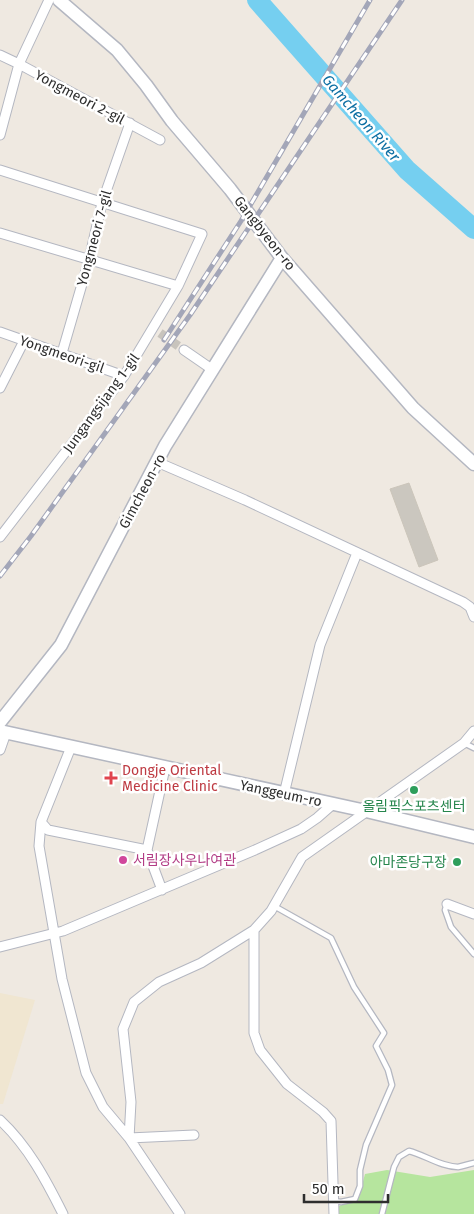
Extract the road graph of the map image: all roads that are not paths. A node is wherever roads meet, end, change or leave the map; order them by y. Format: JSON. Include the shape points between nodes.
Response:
{"nodes":[{"id":1,"x":49,"y":0,"type":"edge"},
{"id":2,"x":59,"y":0,"type":"edge"},
{"id":3,"x":0,"y":55,"type":"edge"},
{"id":4,"x":19,"y":64,"type":"junction"},
{"id":5,"x":130,"y":124,"type":"junction"},
{"id":6,"x":0,"y":135,"type":"edge"},
{"id":7,"x":160,"y":140,"type":"dead end"},
{"id":8,"x":0,"y":170,"type":"edge"},
{"id":9,"x":102,"y":202,"type":"junction"},
{"id":10,"x":0,"y":233,"type":"edge"},
{"id":11,"x":282,"y":258,"type":"junction"},
{"id":12,"x":89,"y":260,"type":"junction"},
{"id":13,"x":178,"y":286,"type":"junction"},
{"id":14,"x":0,"y":332,"type":"edge"},
{"id":15,"x":24,"y":341,"type":"junction"},
{"id":16,"x":184,"y":350,"type":"tunnel mouth"},
{"id":17,"x":62,"y":353,"type":"junction"},
{"id":18,"x":213,"y":370,"type":"junction"},
{"id":19,"x":124,"y":376,"type":"junction"},
{"id":20,"x":0,"y":388,"type":"edge"},
{"id":21,"x":157,"y":462,"type":"junction"},
{"id":22,"x":474,"y":464,"type":"edge"},
{"id":23,"x":0,"y":537,"type":"edge"},
{"id":24,"x":357,"y":553,"type":"junction"},
{"id":25,"x":474,"y":617,"type":"edge"},
{"id":26,"x":2,"y":729,"type":"edge"},
{"id":27,"x":474,"y":731,"type":"edge"},
{"id":28,"x":464,"y":743,"type":"junction"},
{"id":29,"x":71,"y":747,"type":"junction"},
{"id":30,"x":474,"y":748,"type":"edge"},
{"id":31,"x":0,"y":750,"type":"edge"},
{"id":32,"x":164,"y":768,"type":"junction"},
{"id":33,"x":284,"y":794,"type":"junction"},
{"id":34,"x":333,"y":804,"type":"junction"},
{"id":35,"x":366,"y":811,"type":"junction"},
{"id":36,"x":41,"y":822,"type":"junction"},
{"id":37,"x":474,"y":837,"type":"edge"},
{"id":38,"x":147,"y":850,"type":"junction"},
{"id":39,"x":162,"y":890,"type":"junction"},
{"id":40,"x":447,"y":904,"type":"joint"},
{"id":41,"x":274,"y":906,"type":"junction"},
{"id":42,"x":474,"y":914,"type":"edge"},
{"id":43,"x":254,"y":930,"type":"junction"},
{"id":44,"x":54,"y":933,"type":"junction"},
{"id":45,"x":0,"y":947,"type":"edge"},
{"id":46,"x":474,"y":954,"type":"edge"},
{"id":47,"x":0,"y":1120,"type":"edge"},
{"id":48,"x":194,"y":1135,"type":"dead end"},
{"id":49,"x":129,"y":1138,"type":"junction"},
{"id":50,"x":474,"y":1163,"type":"edge"},
{"id":51,"x":334,"y":1201,"type":"junction"},
{"id":52,"x":63,"y":1214,"type":"edge"},
{"id":53,"x":180,"y":1214,"type":"edge"},
{"id":54,"x":334,"y":1214,"type":"edge"},
{"id":55,"x":382,"y":1214,"type":"edge"}],
"edges":[{"from":1,"to":4,"type":"street"},
{"from":2,"to":11,"type":"street","name":"Gangbyeon-ro","via":[[117,50]]},
{"from":3,"to":4,"type":"street","name":"Yongmeori 2-gil"},
{"from":4,"to":5,"type":"street","name":"Yongmeori 2-gil"},
{"from":4,"to":6,"type":"street"},
{"from":5,"to":7,"type":"street","name":"Yongmeori 2-gil"},
{"from":5,"to":9,"type":"street","name":"Yongmeori 7-gil"},
{"from":8,"to":9,"type":"street"},
{"from":9,"to":12,"type":"street","name":"Yongmeori 7-gil"},
{"from":9,"to":13,"type":"street","name":"Jungangsijang 1-gil","via":[[202,234]]},
{"from":10,"to":12,"type":"street"},
{"from":11,"to":18,"type":"street","name":"Gimcheon-ro"},
{"from":11,"to":22,"type":"street","name":"Gangbyeon-ro","via":[[413,408]]},
{"from":12,"to":13,"type":"street"},
{"from":12,"to":17,"type":"street","name":"Yongmeori 7-gil"},
{"from":13,"to":19,"type":"street","name":"Jungangsijang 1-gil","via":[[156,330]]},
{"from":14,"to":15,"type":"street","name":"Yongmeori-gil"},
{"from":15,"to":17,"type":"street","name":"Yongmeori-gil"},
{"from":15,"to":20,"type":"street"},
{"from":16,"to":18,"type":"street"},
{"from":17,"to":19,"type":"street","name":"Yongmeori-gil"},
{"from":18,"to":21,"type":"street","name":"Gimcheon-ro"},
{"from":19,"to":23,"type":"street","name":"Jungangsijang 1-gil"},
{"from":21,"to":24,"type":"street"},
{"from":21,"to":26,"type":"street","name":"Gimcheon-ro","via":[[61,645]]},
{"from":24,"to":25,"type":"street","via":[[463,602],[470,607]]},
{"from":24,"to":33,"type":"street","via":[[320,645]]},
{"from":26,"to":29,"type":"street","name":"Yanggeum-ro"},
{"from":26,"to":31,"type":"street"},
{"from":27,"to":28,"type":"street"},
{"from":28,"to":30,"type":"lane"},
{"from":28,"to":35,"type":"street"},
{"from":29,"to":32,"type":"street","name":"Yanggeum-ro"},
{"from":29,"to":36,"type":"street"},
{"from":32,"to":33,"type":"street","name":"Yanggeum-ro"},
{"from":32,"to":38,"type":"street"},
{"from":33,"to":34,"type":"street","name":"Yanggeum-ro"},
{"from":34,"to":35,"type":"street","name":"Yanggeum-ro"},
{"from":34,"to":39,"type":"street","via":[[301,829]]},
{"from":35,"to":37,"type":"street","name":"Yanggeum-ro"},
{"from":35,"to":41,"type":"street","via":[[302,857]]},
{"from":36,"to":38,"type":"street","via":[[48,830]]},
{"from":36,"to":44,"type":"street","via":[[38,846]]},
{"from":38,"to":39,"type":"street"},
{"from":39,"to":44,"type":"street"},
{"from":40,"to":42,"type":"street"},
{"from":40,"to":46,"type":"lane","via":[[444,910],[451,928]]},
{"from":41,"to":43,"type":"street"},
{"from":41,"to":51,"type":"lane","via":[[331,938],[354,987],[384,1033],[376,1046],[392,1085],[366,1145],[355,1199]]},
{"from":43,"to":49,"type":"street","via":[[201,963],[159,982],[134,1002],[122,1029],[131,1102]]},
{"from":43,"to":51,"type":"street","via":[[254,1033],[260,1050],[287,1084],[331,1121]]},
{"from":44,"to":45,"type":"street"},
{"from":44,"to":49,"type":"street","via":[[86,1073],[103,1107]]},
{"from":47,"to":52,"type":"street","via":[[44,1176]]},
{"from":48,"to":49,"type":"street"},
{"from":49,"to":53,"type":"street"},
{"from":50,"to":55,"type":"lane","via":[[459,1167],[445,1165],[409,1151],[399,1157],[394,1167]]},
{"from":51,"to":54,"type":"street"}]}
